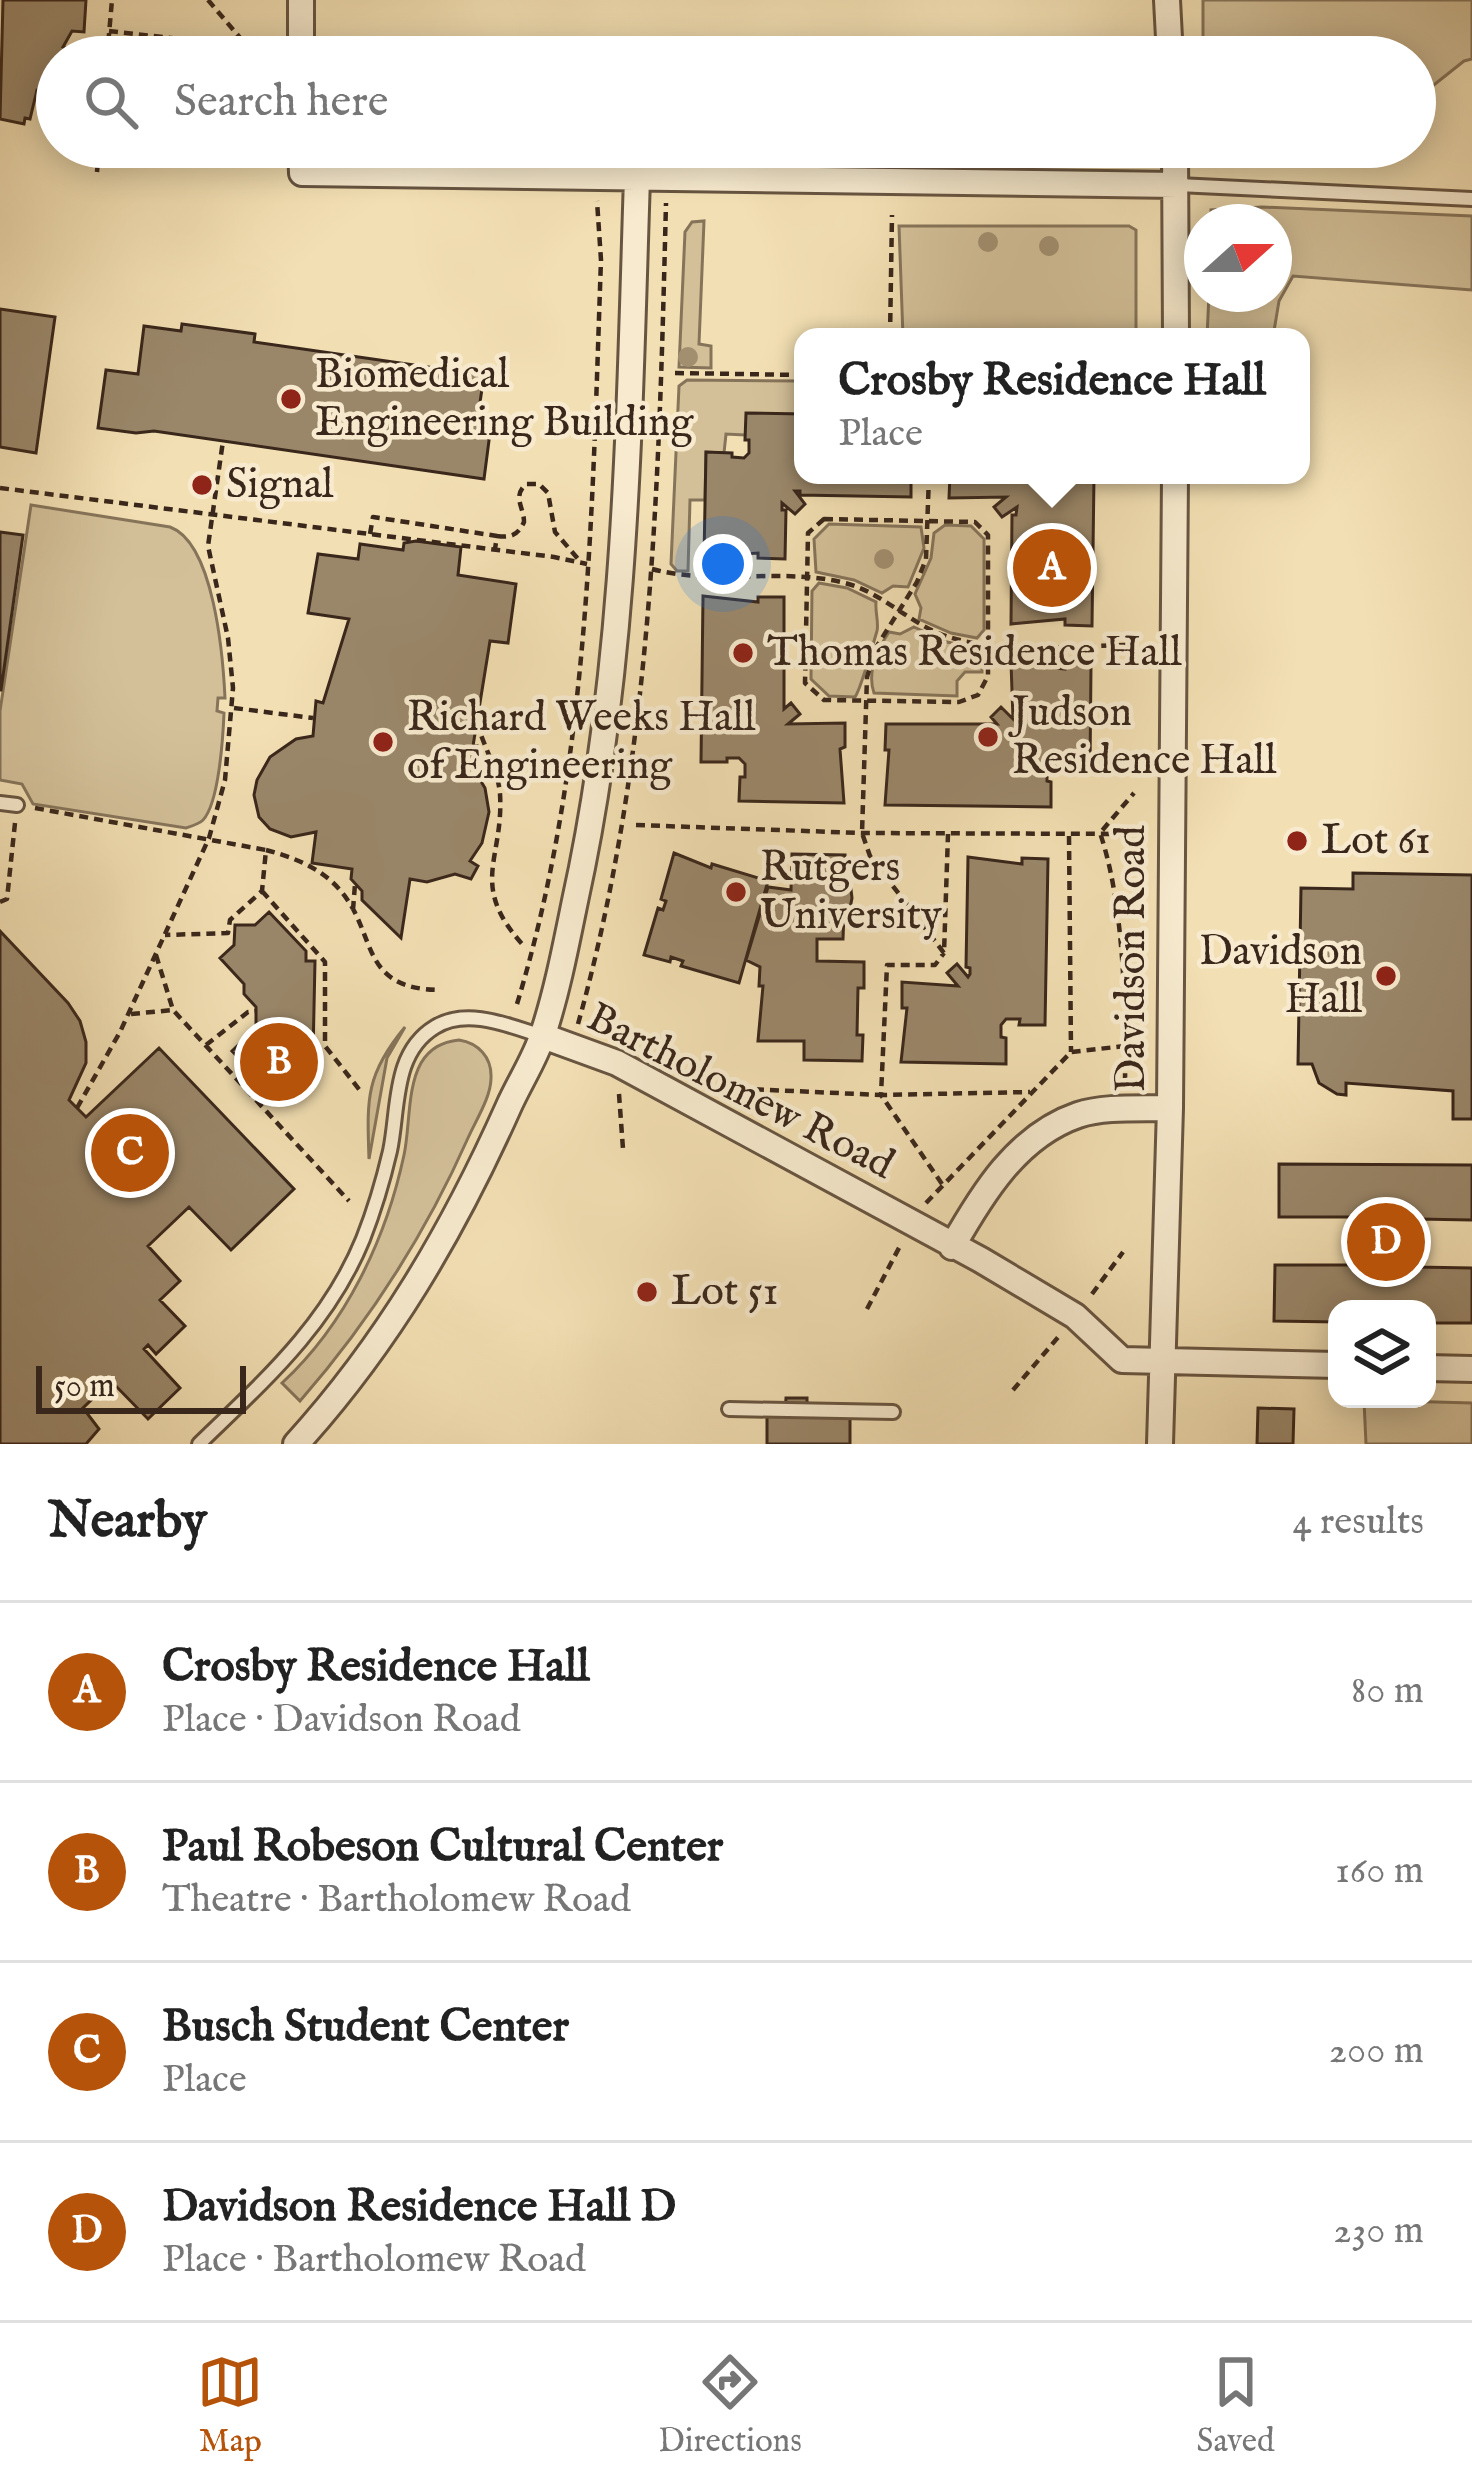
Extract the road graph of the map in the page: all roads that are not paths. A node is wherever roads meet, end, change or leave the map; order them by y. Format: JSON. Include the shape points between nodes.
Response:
{"nodes":[{"id":1,"x":301,"y":0,"type":"edge"},
{"id":2,"x":1167,"y":0,"type":"edge"},
{"id":3,"x":294,"y":36,"type":"edge"},
{"id":4,"x":1169,"y":36,"type":"edge"},
{"id":5,"x":442,"y":168,"type":"edge"},
{"id":6,"x":602,"y":168,"type":"edge"},
{"id":7,"x":1176,"y":168,"type":"edge"},
{"id":8,"x":600,"y":177,"type":"junction"},
{"id":9,"x":637,"y":178,"type":"junction"},
{"id":10,"x":1177,"y":185,"type":"junction"},
{"id":11,"x":1472,"y":199,"type":"edge"},
{"id":12,"x":1176,"y":328,"type":"edge"},
{"id":13,"x":1175,"y":484,"type":"edge"},
{"id":14,"x":0,"y":803,"type":"edge"},
{"id":15,"x":17,"y":805,"type":"road end"},
{"id":16,"x":543,"y":1036,"type":"junction"},
{"id":17,"x":1170,"y":1108,"type":"junction"},
{"id":18,"x":952,"y":1247,"type":"junction"},
{"id":19,"x":1161,"y":1361,"type":"junction"},
{"id":20,"x":1328,"y":1366,"type":"edge"},
{"id":21,"x":1436,"y":1368,"type":"edge"},
{"id":22,"x":1472,"y":1369,"type":"edge"},
{"id":23,"x":729,"y":1409,"type":"dead end"},
{"id":24,"x":892,"y":1412,"type":"dead end"},
{"id":25,"x":199,"y":1444,"type":"edge"},
{"id":26,"x":296,"y":1444,"type":"edge"},
{"id":27,"x":1160,"y":1444,"type":"edge"}],
"edges":[{"from":1,"to":3,"type":"street"},
{"from":2,"to":4,"type":"street"},
{"from":5,"to":8,"type":"street"},
{"from":6,"to":8,"type":"street"},
{"from":7,"to":10,"type":"street"},
{"from":8,"to":9,"type":"street"},
{"from":9,"to":10,"type":"street"},
{"from":9,"to":16,"type":"street","via":[[609,696],[591,827]]},
{"from":10,"to":11,"type":"lane"},
{"from":10,"to":12,"type":"street"},
{"from":13,"to":17,"type":"street","name":"Davidson Road"},
{"from":14,"to":15,"type":"lane"},
{"from":16,"to":18,"type":"street","name":"Bartholomew Road","via":[[617,1063]]},
{"from":16,"to":25,"type":"lane","via":[[453,1020],[411,1052],[379,1192],[343,1284],[298,1348]]},
{"from":16,"to":26,"type":"street","name":"Bartholomew Road","via":[[434,1257],[336,1400]]},
{"from":17,"to":18,"type":"street","via":[[1079,1114],[1032,1139]]},
{"from":17,"to":19,"type":"street","name":"Davidson Road"},
{"from":18,"to":19,"type":"street","name":"Bartholomew Road","via":[[1075,1316],[1122,1360]]},
{"from":19,"to":20,"type":"street","name":"Bartholomew Road"},
{"from":19,"to":27,"type":"street","name":"Davidson Road"},
{"from":21,"to":22,"type":"street"},
{"from":23,"to":24,"type":"lane"}]}
